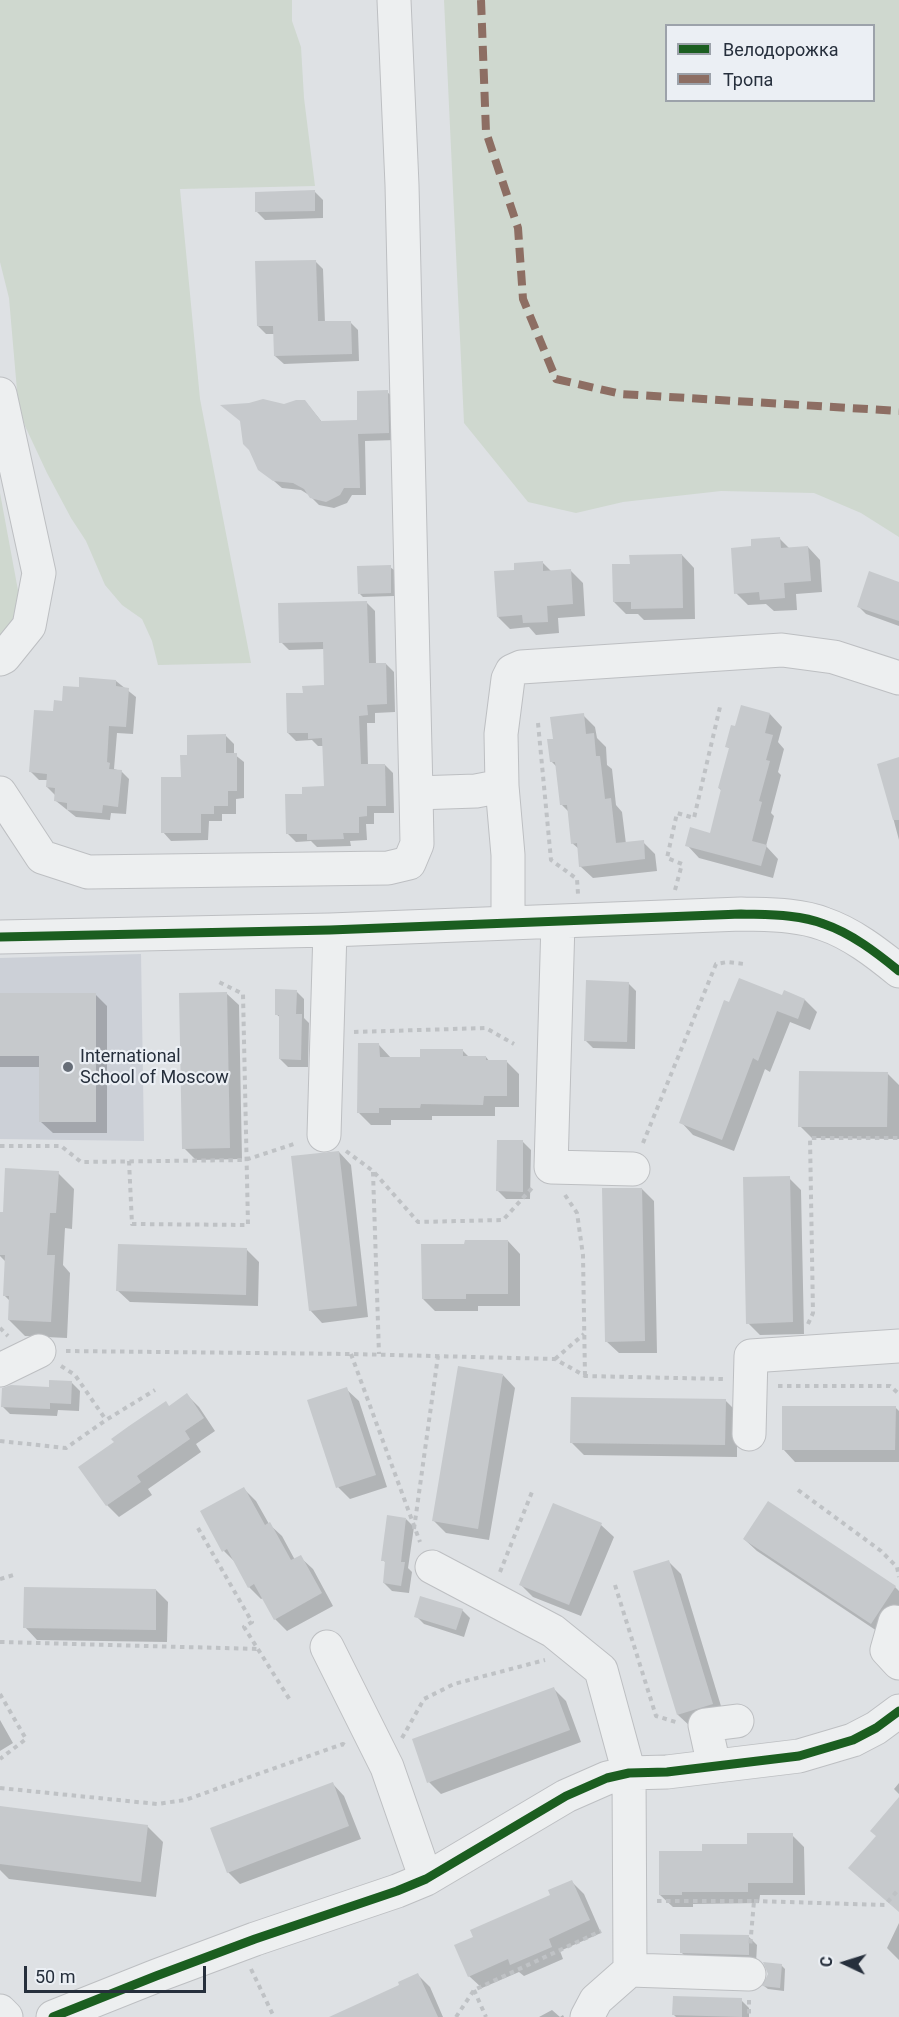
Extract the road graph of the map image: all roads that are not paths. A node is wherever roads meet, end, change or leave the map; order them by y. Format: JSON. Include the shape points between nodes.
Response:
{"nodes":[{"id":1,"x":394,"y":0,"type":"edge"},
{"id":2,"x":0,"y":394,"type":"edge"},
{"id":3,"x":0,"y":659,"type":"edge"},
{"id":4,"x":899,"y":678,"type":"edge"},
{"id":5,"x":502,"y":786,"type":"junction"},
{"id":6,"x":0,"y":793,"type":"edge"},
{"id":7,"x":416,"y":793,"type":"junction"},
{"id":8,"x":508,"y":922,"type":"junction"},
{"id":9,"x":568,"y":922,"type":"junction"},
{"id":10,"x":330,"y":930,"type":"junction"},
{"id":11,"x":0,"y":937,"type":"edge"},
{"id":12,"x":899,"y":971,"type":"edge"},
{"id":13,"x":324,"y":1135,"type":"road end"},
{"id":14,"x":633,"y":1169,"type":"road end"},
{"id":15,"x":899,"y":1346,"type":"edge"},
{"id":16,"x":47,"y":1357,"type":"road end"},
{"id":17,"x":0,"y":1370,"type":"edge"},
{"id":18,"x":749,"y":1434,"type":"dead end"},
{"id":19,"x":432,"y":1567,"type":"road end"},
{"id":20,"x":895,"y":1622,"type":"dead end"},
{"id":21,"x":327,"y":1647,"type":"dead end"},
{"id":22,"x":899,"y":1663,"type":"edge"},
{"id":23,"x":899,"y":1711,"type":"edge"},
{"id":24,"x":721,"y":1723,"type":"road end"},
{"id":25,"x":714,"y":1766,"type":"junction"},
{"id":26,"x":629,"y":1773,"type":"junction"},
{"id":27,"x":426,"y":1879,"type":"junction"},
{"id":28,"x":630,"y":1970,"type":"junction"},
{"id":29,"x":749,"y":1974,"type":"road end"},
{"id":30,"x":0,"y":2011,"type":"edge"},
{"id":31,"x":6,"y":2017,"type":"edge"},
{"id":32,"x":53,"y":2017,"type":"edge"},
{"id":33,"x":587,"y":2017,"type":"edge"}],
"edges":[{"from":1,"to":7,"type":"street"},
{"from":2,"to":3,"type":"street","via":[[39,573],[29,626]]},
{"from":4,"to":5,"type":"street","via":[[834,657],[782,650],[521,667],[512,671],[508,679],[501,734]]},
{"from":5,"to":7,"type":"street"},
{"from":5,"to":8,"type":"street"},
{"from":6,"to":7,"type":"street","via":[[42,857],[88,872],[388,868],[409,863],[417,844]]},
{"from":8,"to":9,"type":"street"},
{"from":8,"to":10,"type":"street"},
{"from":9,"to":12,"type":"street","via":[[741,914],[805,919],[848,935]]},
{"from":9,"to":14,"type":"street","via":[[551,1167]]},
{"from":10,"to":11,"type":"street"},
{"from":10,"to":13,"type":"street"},
{"from":15,"to":18,"type":"street","via":[[751,1356]]},
{"from":16,"to":17,"type":"street"},
{"from":19,"to":26,"type":"street","via":[[553,1631],[601,1670]]},
{"from":20,"to":22,"type":"street","via":[[887,1650]]},
{"from":21,"to":27,"type":"street","via":[[387,1767]]},
{"from":23,"to":25,"type":"street","via":[[876,1728],[828,1749]]},
{"from":24,"to":25,"type":"street"},
{"from":25,"to":26,"type":"street"},
{"from":26,"to":27,"type":"street","via":[[566,1796]]},
{"from":26,"to":28,"type":"street"},
{"from":27,"to":32,"type":"street"},
{"from":28,"to":29,"type":"street"},
{"from":28,"to":33,"type":"street","via":[[596,2000]]},
{"from":30,"to":31,"type":"street"}]}
